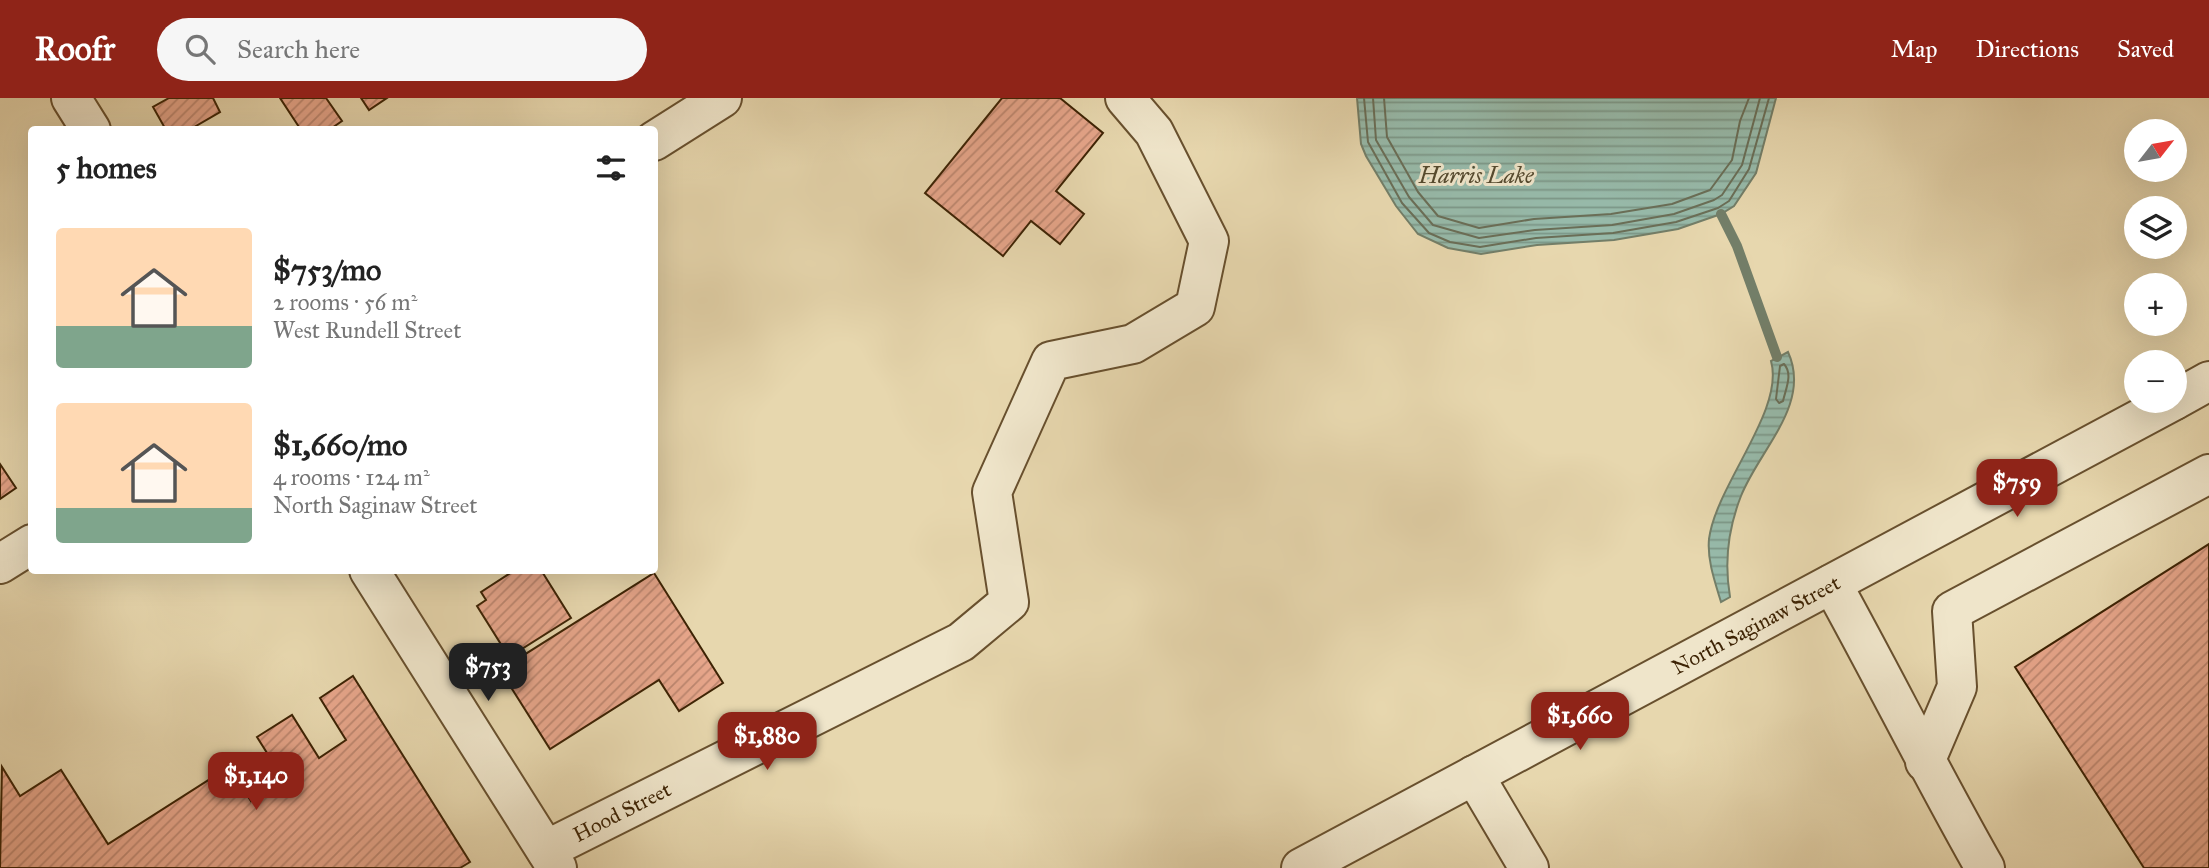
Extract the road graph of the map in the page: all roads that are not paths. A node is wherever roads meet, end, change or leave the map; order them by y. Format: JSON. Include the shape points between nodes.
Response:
{"nodes":[{"id":1,"x":71,"y":98,"type":"edge"},
{"id":2,"x":722,"y":98,"type":"edge"},
{"id":3,"x":1125,"y":98,"type":"edge"},
{"id":4,"x":88,"y":126,"type":"edge"},
{"id":5,"x":658,"y":138,"type":"edge"},
{"id":6,"x":2209,"y":381,"type":"edge"},
{"id":7,"x":2187,"y":393,"type":"edge"},
{"id":8,"x":2150,"y":413,"type":"edge"},
{"id":9,"x":2209,"y":474,"type":"edge"},
{"id":10,"x":28,"y":546,"type":"edge"},
{"id":11,"x":0,"y":564,"type":"edge"},
{"id":12,"x":372,"y":574,"type":"edge"},
{"id":13,"x":1832,"y":584,"type":"junction"},
{"id":14,"x":1924,"y":762,"type":"junction"},
{"id":15,"x":1474,"y":775,"type":"junction"},
{"id":16,"x":552,"y":859,"type":"edge"},
{"id":17,"x":1301,"y":868,"type":"edge"},
{"id":18,"x":1529,"y":868,"type":"edge"},
{"id":19,"x":1986,"y":868,"type":"edge"}],
"edges":[{"from":1,"to":4,"type":"street"},
{"from":2,"to":5,"type":"street"},
{"from":3,"to":16,"type":"street","name":"Hood Street","via":[[1154,132],[1209,241],[1195,307],[1133,344],[1051,360],[992,492],[1009,602],[961,642]]},
{"from":6,"to":7,"type":"street","name":"North Saginaw Street"},
{"from":8,"to":13,"type":"street","name":"North Saginaw Street"},
{"from":9,"to":14,"type":"street","via":[[1952,611],[1957,687]]},
{"from":10,"to":11,"type":"street"},
{"from":12,"to":16,"type":"street"},
{"from":13,"to":14,"type":"street"},
{"from":13,"to":15,"type":"street","name":"North Saginaw Street"},
{"from":14,"to":19,"type":"street"},
{"from":15,"to":17,"type":"street","name":"North Saginaw Street"},
{"from":15,"to":18,"type":"street"}]}
